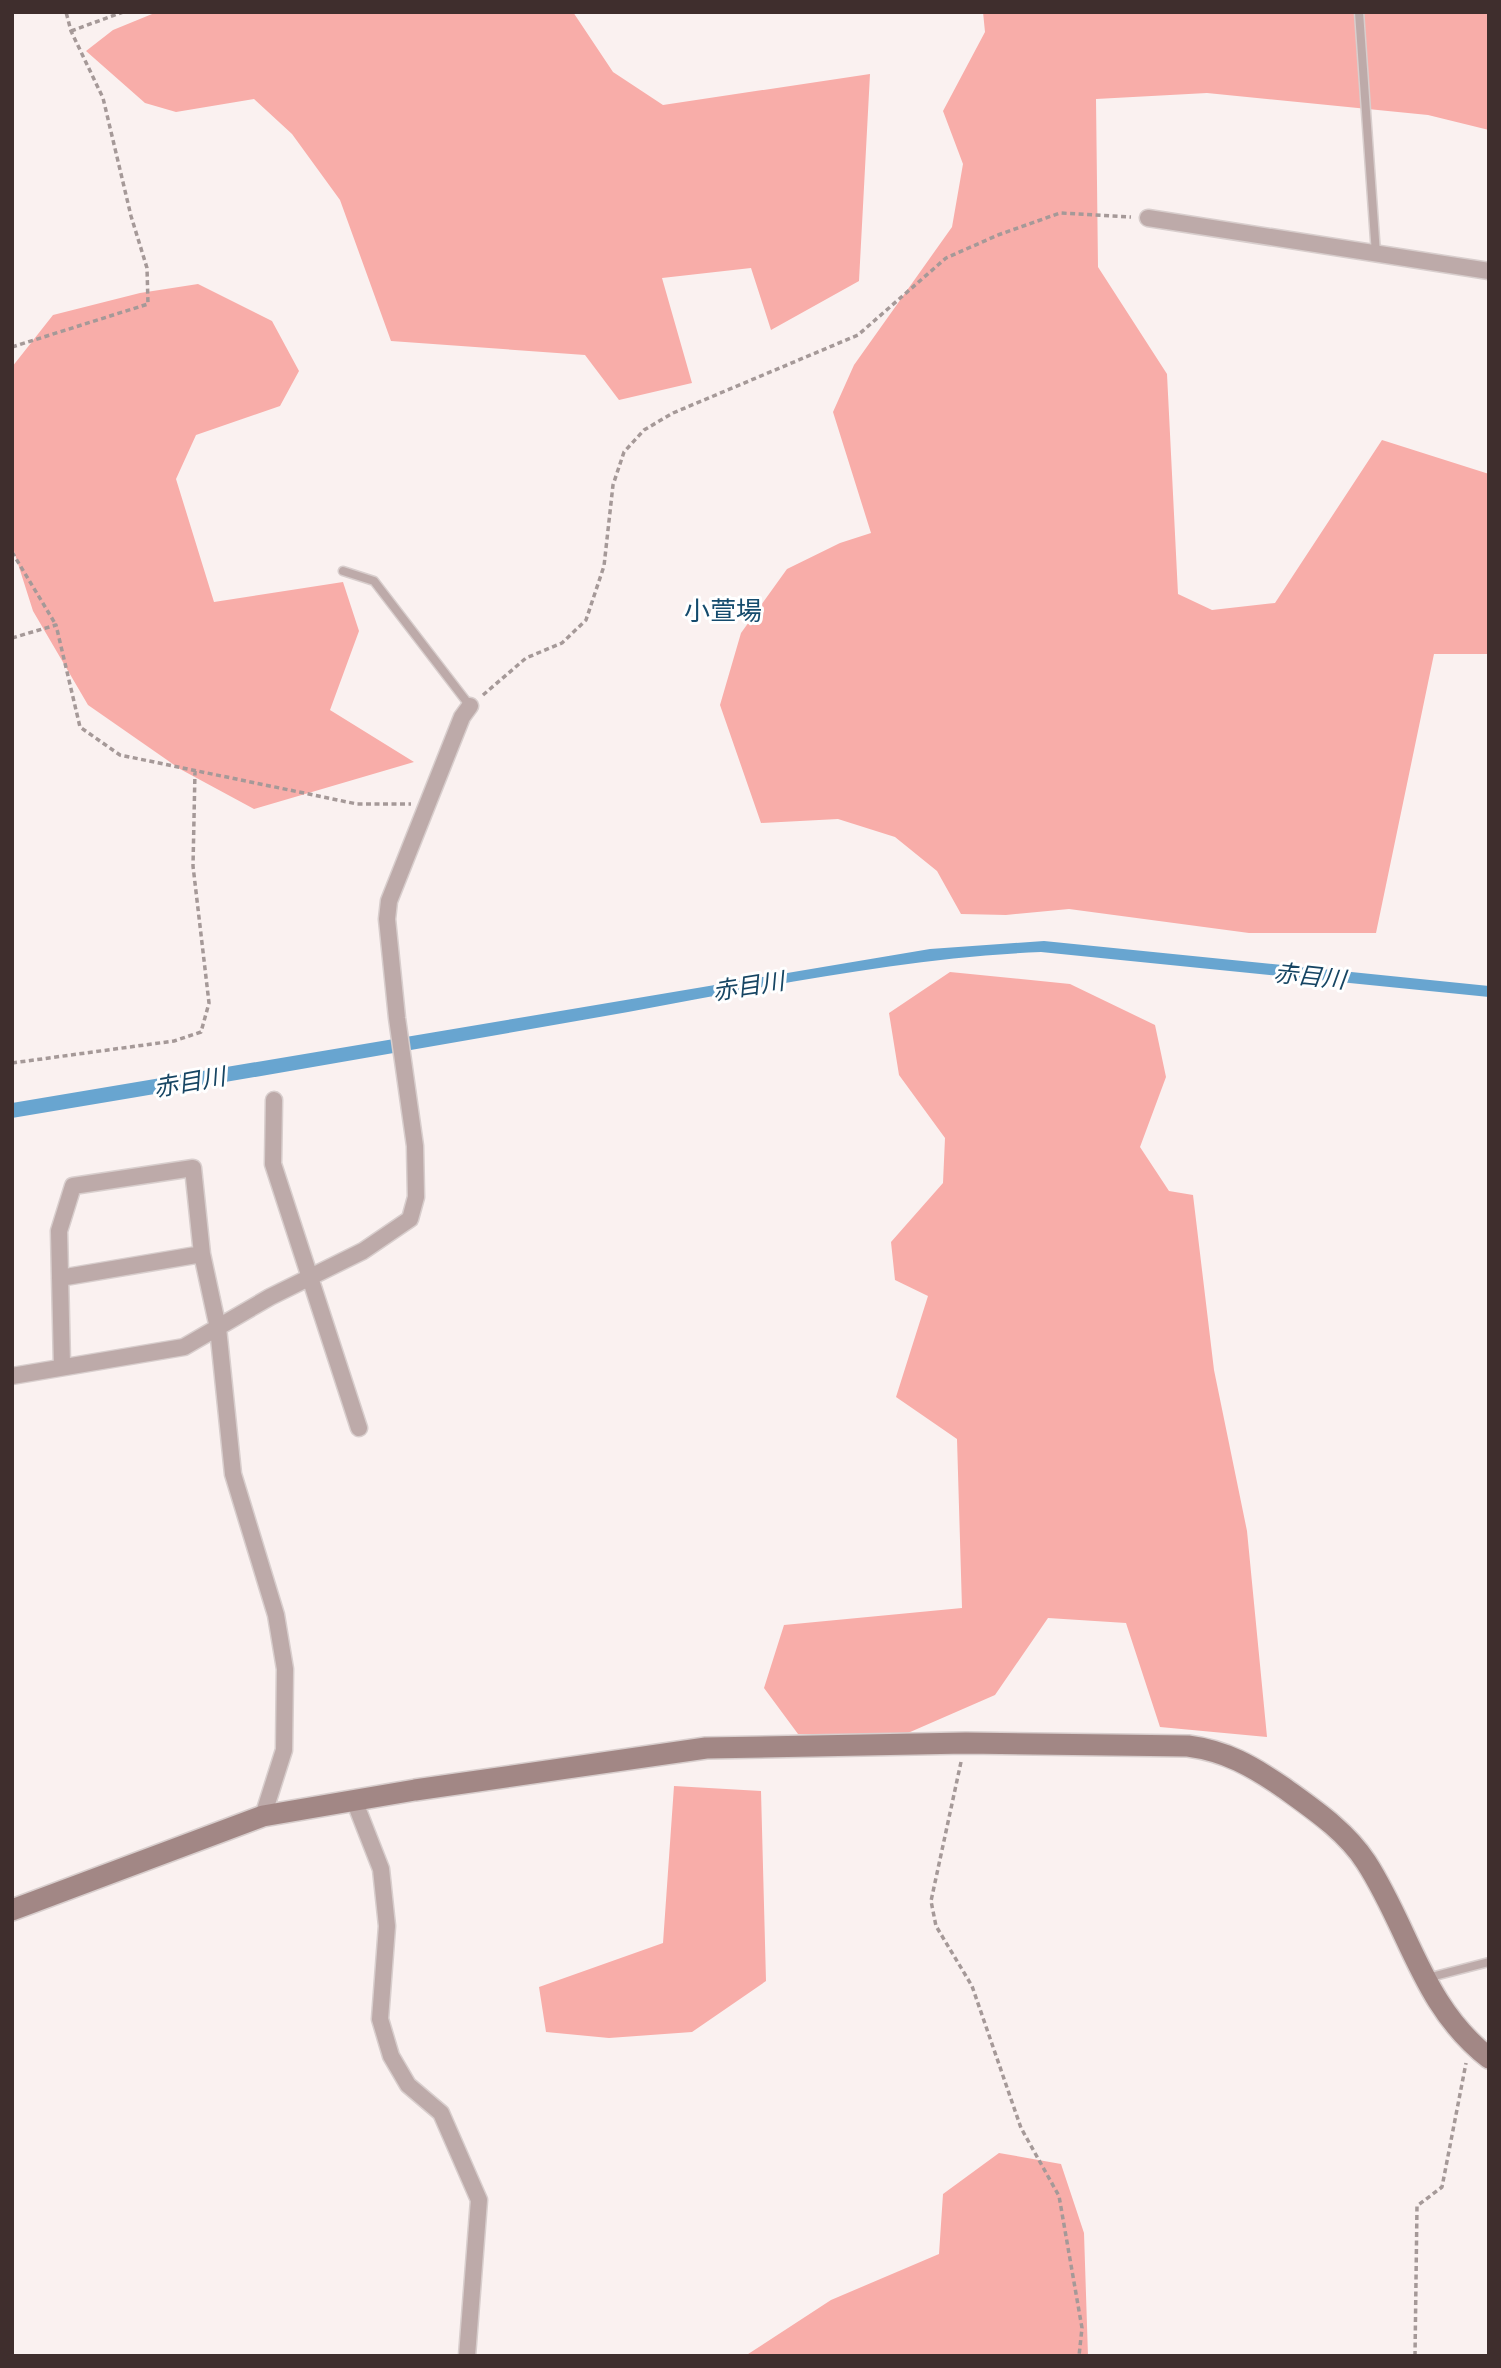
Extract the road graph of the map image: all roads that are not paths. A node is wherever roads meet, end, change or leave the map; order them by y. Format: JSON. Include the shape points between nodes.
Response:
{"nodes":[{"id":1,"x":1359,"y":12,"type":"edge"},
{"id":2,"x":1147,"y":218,"type":"road end"},
{"id":3,"x":1377,"y":254,"type":"junction"},
{"id":4,"x":1489,"y":271,"type":"edge"},
{"id":5,"x":343,"y":571,"type":"dead end"},
{"id":6,"x":470,"y":706,"type":"joint"},
{"id":7,"x":274,"y":1100,"type":"dead end"},
{"id":8,"x":202,"y":1254,"type":"junction"},
{"id":9,"x":312,"y":1277,"type":"junction"},
{"id":10,"x":60,"y":1278,"type":"junction"},
{"id":11,"x":218,"y":1328,"type":"junction"},
{"id":12,"x":62,"y":1365,"type":"junction"},
{"id":13,"x":12,"y":1376,"type":"edge"},
{"id":14,"x":359,"y":1428,"type":"dead end"},
{"id":15,"x":354,"y":1800,"type":"junction"},
{"id":16,"x":263,"y":1816,"type":"junction"},
{"id":17,"x":12,"y":1910,"type":"edge"},
{"id":18,"x":1489,"y":1962,"type":"edge"},
{"id":19,"x":1424,"y":1978,"type":"junction"},
{"id":20,"x":1489,"y":2058,"type":"edge"},
{"id":21,"x":467,"y":2356,"type":"edge"}],
"edges":[{"from":1,"to":3,"type":"lane"},
{"from":2,"to":3,"type":"street"},
{"from":3,"to":4,"type":"street"},
{"from":5,"to":6,"type":"lane","via":[[374,581]]},
{"from":6,"to":9,"type":"street","via":[[425,804],[389,901],[397,1018],[415,1146],[416,1197],[411,1219]]},
{"from":7,"to":9,"type":"street","via":[[273,1164]]},
{"from":8,"to":10,"type":"street"},
{"from":8,"to":10,"type":"street","via":[[193,1168],[73,1186],[59,1231]]},
{"from":8,"to":11,"type":"street"},
{"from":9,"to":11,"type":"street"},
{"from":9,"to":14,"type":"street"},
{"from":10,"to":12,"type":"street"},
{"from":11,"to":12,"type":"street","via":[[184,1347]]},
{"from":11,"to":16,"type":"street","via":[[233,1474],[276,1615],[285,1669],[284,1750]]},
{"from":12,"to":13,"type":"street"},
{"from":15,"to":16,"type":"street"},
{"from":15,"to":19,"type":"street","via":[[705,1748],[966,1743],[1218,1750],[1272,1780],[1342,1833],[1377,1880]]},
{"from":15,"to":21,"type":"street","via":[[381,1868],[387,1926],[380,2019],[391,2056],[408,2085],[441,2113],[479,2200]]},
{"from":16,"to":17,"type":"street"},
{"from":18,"to":19,"type":"lane"},
{"from":19,"to":20,"type":"street","via":[[1447,2018]]}]}
